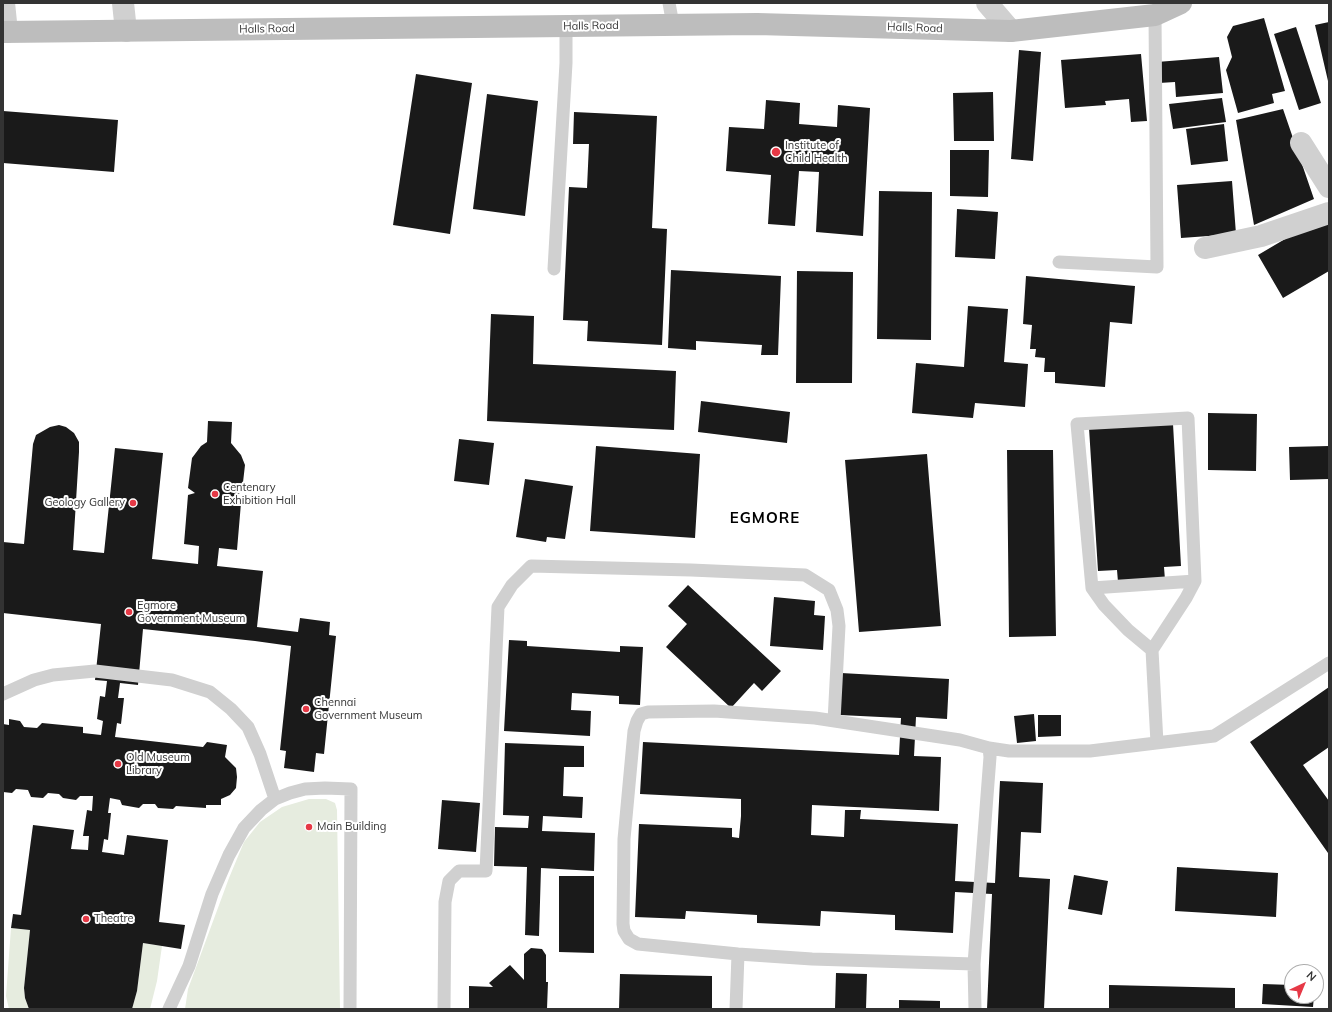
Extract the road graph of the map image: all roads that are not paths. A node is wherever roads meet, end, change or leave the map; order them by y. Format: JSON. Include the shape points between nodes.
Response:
{"nodes":[{"id":1,"x":4,"y":3,"type":"edge"},
{"id":2,"x":123,"y":3,"type":"edge"},
{"id":3,"x":669,"y":3,"type":"edge"},
{"id":4,"x":987,"y":3,"type":"edge"},
{"id":5,"x":1179,"y":4,"type":"edge"},
{"id":6,"x":1155,"y":15,"type":"junction"},
{"id":7,"x":673,"y":25,"type":"junction"},
{"id":8,"x":566,"y":26,"type":"junction"},
{"id":9,"x":126,"y":31,"type":"junction"},
{"id":10,"x":1011,"y":31,"type":"junction"},
{"id":11,"x":5,"y":32,"type":"edge"},
{"id":12,"x":1301,"y":143,"type":"dead end"},
{"id":13,"x":1329,"y":187,"type":"edge"},
{"id":14,"x":1329,"y":213,"type":"edge"},
{"id":15,"x":1205,"y":248,"type":"dead end"},
{"id":16,"x":1059,"y":262,"type":"dead end"},
{"id":17,"x":554,"y":269,"type":"dead end"},
{"id":18,"x":1195,"y":581,"type":"junction"},
{"id":19,"x":1092,"y":588,"type":"junction"},
{"id":20,"x":1152,"y":650,"type":"junction"},
{"id":21,"x":1329,"y":663,"type":"edge"},
{"id":22,"x":3,"y":694,"type":"edge"},
{"id":23,"x":834,"y":721,"type":"junction"},
{"id":24,"x":1157,"y":743,"type":"junction"},
{"id":25,"x":989,"y":748,"type":"junction"},
{"id":26,"x":275,"y":799,"type":"junction"},
{"id":27,"x":738,"y":954,"type":"junction"},
{"id":28,"x":974,"y":964,"type":"junction"},
{"id":29,"x":169,"y":1009,"type":"edge"},
{"id":30,"x":350,"y":1009,"type":"edge"},
{"id":31,"x":444,"y":1009,"type":"edge"},
{"id":32,"x":736,"y":1009,"type":"edge"},
{"id":33,"x":975,"y":1009,"type":"edge"}],
"edges":[{"from":1,"to":11,"type":"street"},
{"from":2,"to":9,"type":"street"},
{"from":3,"to":7,"type":"lane"},
{"from":4,"to":10,"type":"street"},
{"from":5,"to":6,"type":"main road","name":"Halls Road"},
{"from":6,"to":10,"type":"main road","name":"Halls Road"},
{"from":6,"to":16,"type":"lane","via":[[1157,268]]},
{"from":7,"to":8,"type":"main road","name":"Halls Road"},
{"from":7,"to":10,"type":"main road","name":"Halls Road","via":[[757,24]]},
{"from":8,"to":9,"type":"main road","name":"Halls Road"},
{"from":8,"to":17,"type":"lane"},
{"from":9,"to":11,"type":"main road","name":"Halls Road"},
{"from":12,"to":13,"type":"street"},
{"from":14,"to":15,"type":"street","via":[[1261,236]]},
{"from":18,"to":19,"type":"lane"},
{"from":18,"to":19,"type":"lane","via":[[1188,418],[1077,424]]},
{"from":18,"to":20,"type":"lane"},
{"from":19,"to":20,"type":"lane","via":[[1128,630]]},
{"from":20,"to":24,"type":"lane"},
{"from":21,"to":24,"type":"lane","via":[[1214,736]]},
{"from":22,"to":26,"type":"lane","via":[[34,680],[53,675],[95,671],[172,680],[210,692],[231,709],[248,728]]},
{"from":23,"to":25,"type":"lane","via":[[960,740]]},
{"from":23,"to":27,"type":"lane","via":[[714,711],[648,712],[641,714],[637,720],[624,839],[624,931],[629,939],[638,944]]},
{"from":23,"to":31,"type":"lane","via":[[839,626],[837,610],[829,590],[805,575],[531,566],[512,585],[498,607],[486,871],[459,871],[449,881],[445,902]]},
{"from":24,"to":25,"type":"lane","via":[[1090,751],[1009,751]]},
{"from":25,"to":28,"type":"lane"},
{"from":26,"to":29,"type":"lane","via":[[244,828],[229,855],[212,894],[189,966]]},
{"from":26,"to":30,"type":"lane","via":[[305,789],[351,789]]},
{"from":27,"to":28,"type":"lane"},
{"from":27,"to":32,"type":"lane"},
{"from":28,"to":33,"type":"lane"}]}
